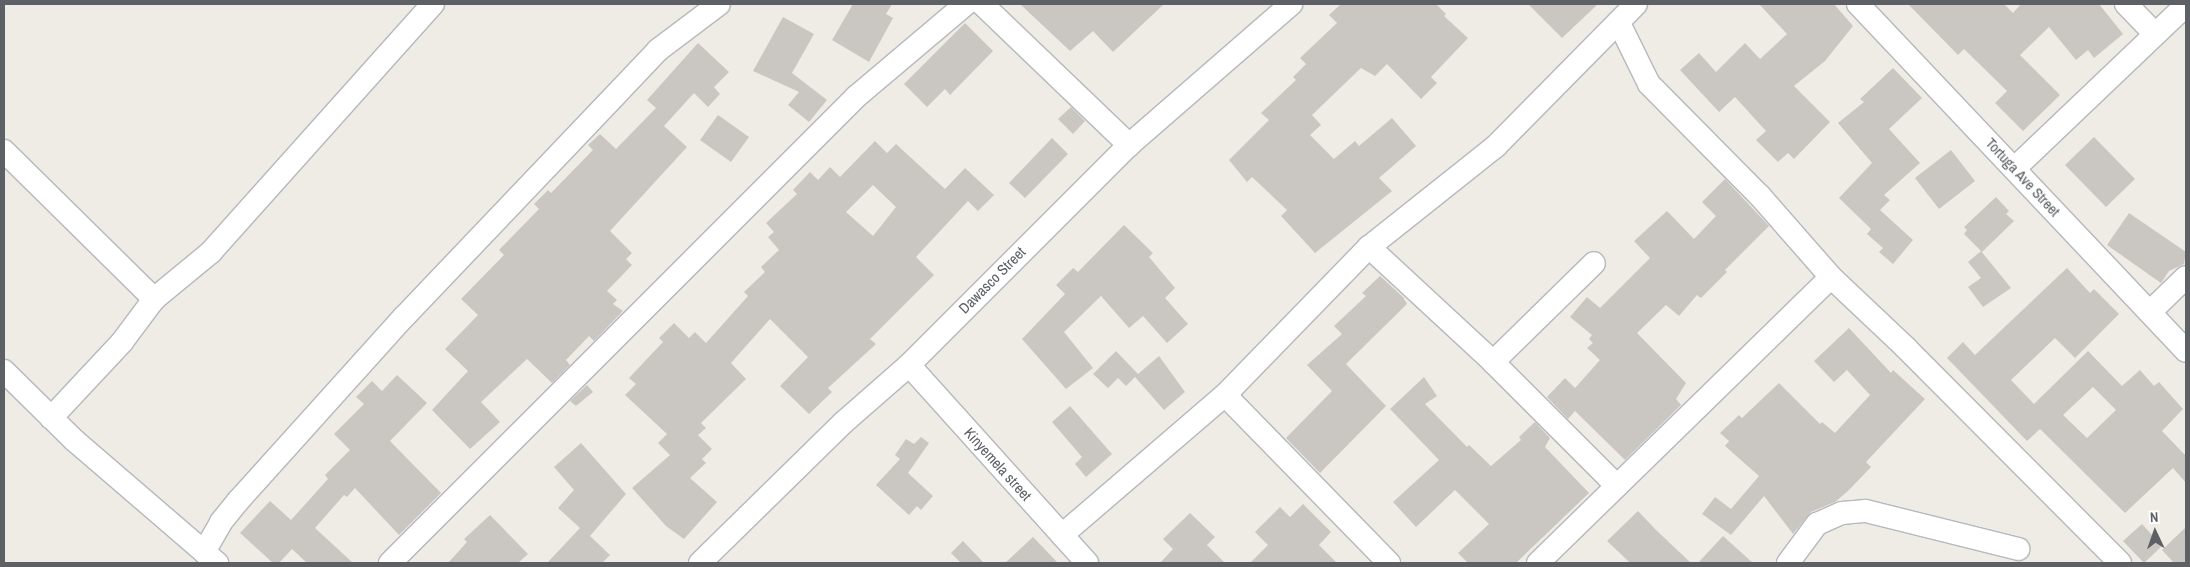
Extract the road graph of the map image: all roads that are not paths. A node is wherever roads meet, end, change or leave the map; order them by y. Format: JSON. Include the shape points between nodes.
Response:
{"nodes":[{"id":1,"x":433,"y":4,"type":"edge"},
{"id":2,"x":719,"y":4,"type":"edge"},
{"id":3,"x":966,"y":4,"type":"edge"},
{"id":4,"x":982,"y":4,"type":"edge"},
{"id":5,"x":1291,"y":4,"type":"edge"},
{"id":6,"x":1636,"y":4,"type":"edge"},
{"id":7,"x":1858,"y":4,"type":"edge"},
{"id":8,"x":2126,"y":4,"type":"edge"},
{"id":9,"x":2186,"y":5,"type":"edge"},
{"id":10,"x":1619,"y":22,"type":"junction"},
{"id":11,"x":2155,"y":34,"type":"junction"},
{"id":12,"x":1129,"y":145,"type":"junction"},
{"id":13,"x":4,"y":151,"type":"edge"},
{"id":14,"x":2015,"y":168,"type":"junction"},
{"id":15,"x":1370,"y":247,"type":"junction"},
{"id":16,"x":1594,"y":263,"type":"dead end"},
{"id":17,"x":1831,"y":277,"type":"junction"},
{"id":18,"x":2186,"y":277,"type":"edge"},
{"id":19,"x":154,"y":299,"type":"junction"},
{"id":20,"x":2150,"y":312,"type":"junction"},
{"id":21,"x":2186,"y":351,"type":"edge"},
{"id":22,"x":1493,"y":362,"type":"junction"},
{"id":23,"x":909,"y":365,"type":"junction"},
{"id":24,"x":4,"y":371,"type":"edge"},
{"id":25,"x":1225,"y":395,"type":"junction"},
{"id":26,"x":52,"y":418,"type":"junction"},
{"id":27,"x":1617,"y":486,"type":"junction"},
{"id":28,"x":1062,"y":535,"type":"junction"},
{"id":29,"x":2018,"y":549,"type":"dead end"},
{"id":30,"x":211,"y":558,"type":"edge"},
{"id":31,"x":390,"y":563,"type":"edge"},
{"id":32,"x":700,"y":563,"type":"edge"},
{"id":33,"x":1087,"y":563,"type":"edge"},
{"id":34,"x":1389,"y":563,"type":"edge"},
{"id":35,"x":1538,"y":563,"type":"edge"},
{"id":36,"x":1788,"y":563,"type":"edge"},
{"id":37,"x":2120,"y":563,"type":"edge"}],
"edges":[{"from":1,"to":19,"type":"street","via":[[211,252]]},
{"from":2,"to":30,"type":"street","via":[[658,50],[404,317],[221,522]]},
{"from":3,"to":31,"type":"street","via":[[856,96]]},
{"from":4,"to":12,"type":"street"},
{"from":5,"to":12,"type":"street","name":"Dawasco Street"},
{"from":6,"to":10,"type":"street"},
{"from":7,"to":14,"type":"street","name":"Tortuga Ave Street"},
{"from":8,"to":11,"type":"street"},
{"from":9,"to":11,"type":"street"},
{"from":10,"to":15,"type":"street","via":[[1496,146]]},
{"from":10,"to":17,"type":"street","via":[[1649,84],[1760,196]]},
{"from":11,"to":14,"type":"street"},
{"from":12,"to":23,"type":"street","name":"Dawasco Street"},
{"from":13,"to":19,"type":"street"},
{"from":14,"to":20,"type":"street","name":"Tortuga Ave Street"},
{"from":15,"to":22,"type":"street"},
{"from":15,"to":25,"type":"street"},
{"from":16,"to":22,"type":"street"},
{"from":17,"to":27,"type":"street"},
{"from":17,"to":37,"type":"street"},
{"from":18,"to":20,"type":"street"},
{"from":19,"to":26,"type":"street","via":[[122,342]]},
{"from":20,"to":21,"type":"street","name":"Tortuga Ave Street"},
{"from":22,"to":27,"type":"street"},
{"from":23,"to":28,"type":"street","name":"Kinyemela street"},
{"from":23,"to":32,"type":"street","name":"Dawasco Street","via":[[844,422]]},
{"from":24,"to":26,"type":"street"},
{"from":25,"to":28,"type":"street"},
{"from":25,"to":34,"type":"street"},
{"from":26,"to":30,"type":"street"},
{"from":27,"to":35,"type":"street"},
{"from":28,"to":33,"type":"street","name":"Kinyemela street"},
{"from":29,"to":36,"type":"street","via":[[1866,511],[1842,513],[1817,524]]}]}
